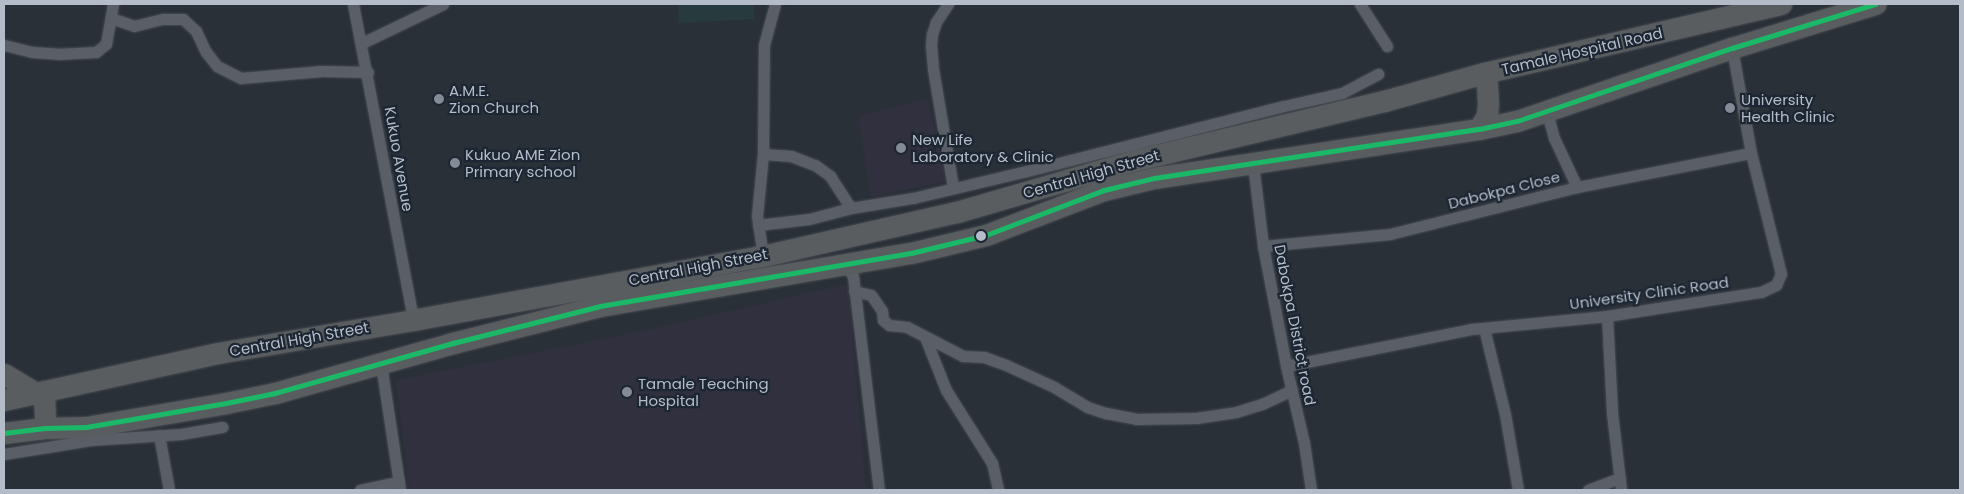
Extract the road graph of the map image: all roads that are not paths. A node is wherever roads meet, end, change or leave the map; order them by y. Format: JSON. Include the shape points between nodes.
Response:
{"nodes":[{"id":1,"x":113,"y":4,"type":"edge"},
{"id":2,"x":353,"y":4,"type":"edge"},
{"id":3,"x":443,"y":4,"type":"edge"},
{"id":4,"x":775,"y":4,"type":"edge"},
{"id":5,"x":948,"y":4,"type":"edge"},
{"id":6,"x":1360,"y":4,"type":"edge"},
{"id":7,"x":1781,"y":4,"type":"edge"},
{"id":8,"x":1875,"y":4,"type":"edge"},
{"id":9,"x":111,"y":18,"type":"junction"},
{"id":10,"x":362,"y":43,"type":"junction"},
{"id":11,"x":4,"y":45,"type":"edge"},
{"id":12,"x":1387,"y":46,"type":"dead end"},
{"id":13,"x":1732,"y":48,"type":"junction"},
{"id":14,"x":368,"y":72,"type":"junction"},
{"id":15,"x":1484,"y":73,"type":"junction"},
{"id":16,"x":1378,"y":74,"type":"dead end"},
{"id":17,"x":1384,"y":102,"type":"joint"},
{"id":18,"x":1547,"y":112,"type":"junction"},
{"id":19,"x":1479,"y":129,"type":"junction"},
{"id":20,"x":1751,"y":153,"type":"junction"},
{"id":21,"x":762,"y":154,"type":"junction"},
{"id":22,"x":1253,"y":164,"type":"junction"},
{"id":23,"x":953,"y":187,"type":"junction"},
{"id":24,"x":1577,"y":188,"type":"junction"},
{"id":25,"x":913,"y":198,"type":"junction"},
{"id":26,"x":990,"y":203,"type":"junction"},
{"id":27,"x":851,"y":208,"type":"junction"},
{"id":28,"x":918,"y":221,"type":"junction"},
{"id":29,"x":758,"y":225,"type":"junction"},
{"id":30,"x":986,"y":235,"type":"junction"},
{"id":31,"x":1263,"y":246,"type":"junction"},
{"id":32,"x":762,"y":256,"type":"junction"},
{"id":33,"x":845,"y":264,"type":"junction"},
{"id":34,"x":854,"y":291,"type":"junction"},
{"id":35,"x":1607,"y":316,"type":"junction"},
{"id":36,"x":413,"y":320,"type":"junction"},
{"id":37,"x":1484,"y":328,"type":"junction"},
{"id":38,"x":925,"y":337,"type":"junction"},
{"id":39,"x":380,"y":364,"type":"junction"},
{"id":40,"x":1286,"y":366,"type":"junction"},
{"id":41,"x":4,"y":374,"type":"edge"},
{"id":42,"x":1292,"y":390,"type":"junction"},
{"id":43,"x":40,"y":392,"type":"junction"},
{"id":44,"x":4,"y":400,"type":"edge"},
{"id":45,"x":222,"y":427,"type":"dead end"},
{"id":46,"x":45,"y":428,"type":"junction"},
{"id":47,"x":4,"y":433,"type":"edge"},
{"id":48,"x":160,"y":435,"type":"junction"},
{"id":49,"x":4,"y":454,"type":"edge"},
{"id":50,"x":1620,"y":478,"type":"junction"},
{"id":51,"x":399,"y":486,"type":"edge"},
{"id":52,"x":169,"y":490,"type":"edge"},
{"id":53,"x":360,"y":490,"type":"edge"},
{"id":54,"x":879,"y":490,"type":"edge"},
{"id":55,"x":998,"y":490,"type":"edge"},
{"id":56,"x":1311,"y":490,"type":"edge"},
{"id":57,"x":1518,"y":490,"type":"edge"},
{"id":58,"x":1588,"y":490,"type":"edge"},
{"id":59,"x":1621,"y":490,"type":"edge"}],
"edges":[{"from":1,"to":9,"type":"street"},
{"from":2,"to":10,"type":"street","name":"Kukuo Avenue"},
{"from":3,"to":10,"type":"street"},
{"from":4,"to":21,"type":"street","via":[[764,44]]},
{"from":5,"to":23,"type":"street","via":[[936,22],[931,44]]},
{"from":6,"to":12,"type":"street"},
{"from":7,"to":15,"type":"highway","name":"Tamale Hospital Road"},
{"from":8,"to":13,"type":"highway","name":"Central High Street"},
{"from":9,"to":11,"type":"street","via":[[106,44],[96,52],[32,52]]},
{"from":9,"to":14,"type":"street","via":[[134,26],[163,19],[183,19],[196,31],[216,66],[241,78],[322,71]]},
{"from":10,"to":14,"type":"street","name":"Kukuo Avenue"},
{"from":13,"to":18,"type":"highway","name":"Central High Street"},
{"from":13,"to":20,"type":"street","name":"University Clinic Road"},
{"from":14,"to":36,"type":"street","name":"Kukuo Avenue"},
{"from":15,"to":17,"type":"highway","name":"Tamale Hospital Road"},
{"from":15,"to":19,"type":"highway","via":[[1488,104],[1487,115]]},
{"from":16,"to":23,"type":"street","via":[[1342,93]]},
{"from":17,"to":26,"type":"highway","name":"Central High Street","via":[[1136,160]]},
{"from":18,"to":19,"type":"highway","name":"Central High Street"},
{"from":18,"to":24,"type":"street","via":[[1554,138]]},
{"from":19,"to":22,"type":"highway","name":"Central High Street"},
{"from":20,"to":24,"type":"street","name":"Dabokpa Close"},
{"from":20,"to":35,"type":"street","name":"University Clinic Road","via":[[1780,274],[1776,285],[1761,292]]},
{"from":21,"to":27,"type":"street","via":[[791,156],[815,165],[830,176]]},
{"from":21,"to":29,"type":"street"},
{"from":22,"to":30,"type":"highway","name":"Central High Street","via":[[1154,178],[1104,190]]},
{"from":22,"to":31,"type":"street","name":"Dabokpa District road"},
{"from":23,"to":25,"type":"street"},
{"from":24,"to":31,"type":"street","name":"Dabokpa Close","via":[[1390,234]]},
{"from":25,"to":27,"type":"street"},
{"from":25,"to":28,"type":"street"},
{"from":26,"to":28,"type":"highway","name":"Central High Street"},
{"from":26,"to":30,"type":"highway"},
{"from":27,"to":29,"type":"street","via":[[809,219]]},
{"from":28,"to":32,"type":"highway","name":"Central High Street"},
{"from":29,"to":32,"type":"street"},
{"from":30,"to":33,"type":"highway","name":"Central High Street","via":[[911,253]]},
{"from":31,"to":40,"type":"street","name":"Dabokpa District road"},
{"from":32,"to":36,"type":"highway","name":"Central High Street"},
{"from":33,"to":34,"type":"street","via":[[853,276]]},
{"from":33,"to":39,"type":"highway","name":"Central High Street","via":[[600,306]]},
{"from":34,"to":38,"type":"street","via":[[871,295],[882,311],[883,320],[889,325],[907,327]]},
{"from":34,"to":54,"type":"street"},
{"from":35,"to":37,"type":"street","name":"University Clinic Road"},
{"from":35,"to":50,"type":"street","via":[[1612,413]]},
{"from":36,"to":43,"type":"highway","name":"Central High Street","via":[[218,353]]},
{"from":37,"to":40,"type":"street","name":"University Clinic Road"},
{"from":37,"to":57,"type":"street","via":[[1505,414]]},
{"from":38,"to":42,"type":"street","via":[[963,356],[984,357],[1006,365],[1087,407],[1136,419],[1196,418],[1236,412]]},
{"from":38,"to":55,"type":"street","via":[[946,390],[992,463]]},
{"from":39,"to":46,"type":"highway","name":"Central High Street","via":[[275,393],[216,405],[86,427]]},
{"from":39,"to":51,"type":"street"},
{"from":40,"to":42,"type":"street","name":"Dabokpa District road"},
{"from":41,"to":43,"type":"highway"},
{"from":42,"to":56,"type":"street","name":"Dabokpa District road"},
{"from":43,"to":44,"type":"highway","name":"Central High Street"},
{"from":43,"to":46,"type":"highway"},
{"from":45,"to":48,"type":"street"},
{"from":46,"to":47,"type":"highway","name":"Central High Street"},
{"from":48,"to":49,"type":"street","via":[[91,440]]},
{"from":48,"to":52,"type":"street"},
{"from":50,"to":58,"type":"street"},
{"from":50,"to":59,"type":"street"},
{"from":51,"to":53,"type":"street"}]}
